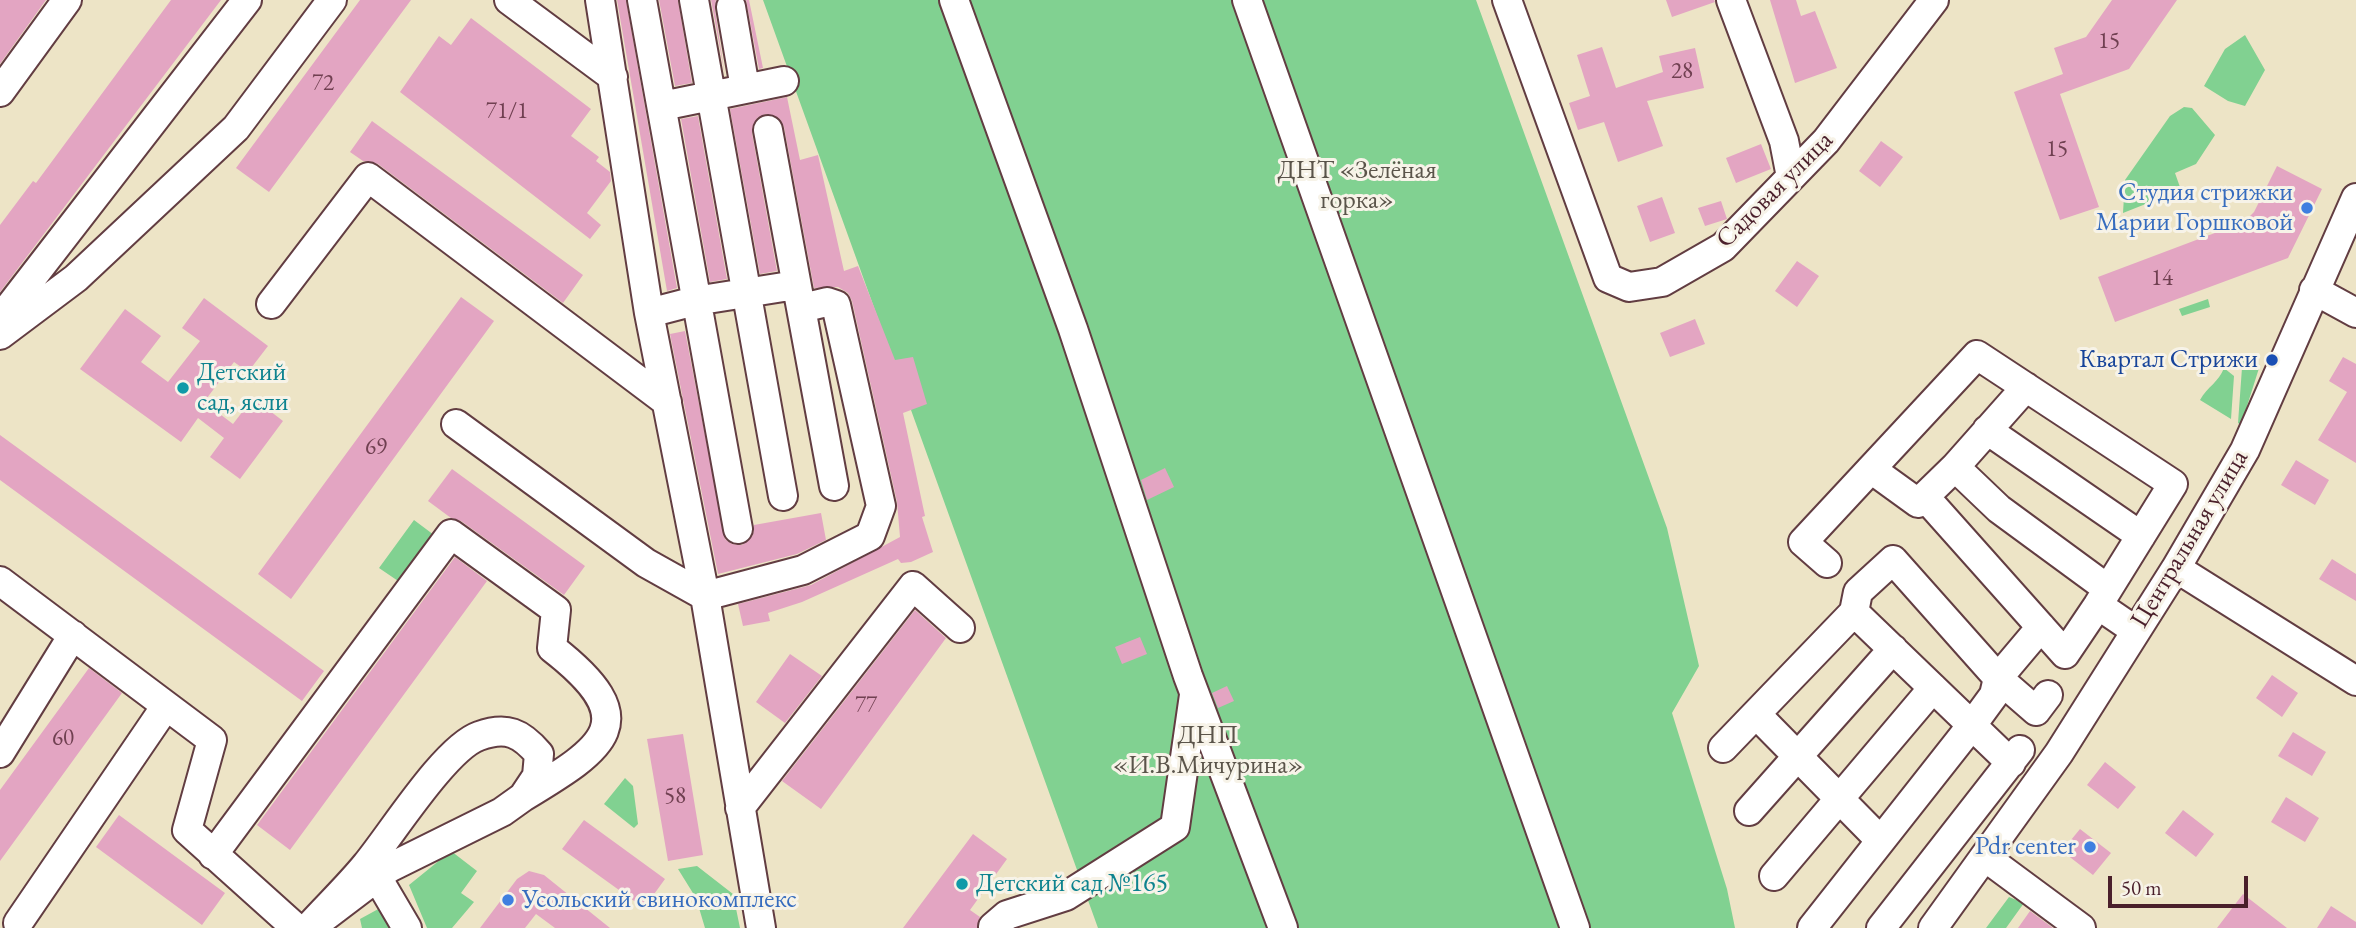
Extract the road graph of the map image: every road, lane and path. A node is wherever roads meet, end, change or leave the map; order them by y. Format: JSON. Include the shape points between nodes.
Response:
{"nodes":[{"id":1,"x":67,"y":0,"type":"edge"},
{"id":2,"x":247,"y":0,"type":"edge"},
{"id":3,"x":332,"y":0,"type":"edge"},
{"id":4,"x":509,"y":0,"type":"edge"},
{"id":5,"x":600,"y":0,"type":"edge"},
{"id":6,"x":642,"y":0,"type":"edge"},
{"id":7,"x":694,"y":0,"type":"edge"},
{"id":8,"x":954,"y":0,"type":"edge"},
{"id":9,"x":1247,"y":0,"type":"edge"},
{"id":10,"x":1507,"y":0,"type":"edge"},
{"id":11,"x":1731,"y":0,"type":"edge"},
{"id":12,"x":1934,"y":0,"type":"edge"},
{"id":13,"x":731,"y":7,"type":"dead end"},
{"id":14,"x":613,"y":77,"type":"junction"},
{"id":15,"x":784,"y":81,"type":"dead end"},
{"id":16,"x":745,"y":88,"type":"junction"},
{"id":17,"x":0,"y":92,"type":"edge"},
{"id":18,"x":710,"y":95,"type":"junction"},
{"id":19,"x":662,"y":106,"type":"junction"},
{"id":20,"x":768,"y":130,"type":"dead end"},
{"id":21,"x":1791,"y":177,"type":"junction"},
{"id":22,"x":2356,"y":198,"type":"edge"},
{"id":23,"x":2314,"y":290,"type":"junction"},
{"id":24,"x":747,"y":293,"type":"junction"},
{"id":25,"x":799,"y":296,"type":"junction"},
{"id":26,"x":695,"y":301,"type":"junction"},
{"id":27,"x":271,"y":304,"type":"dead end"},
{"id":28,"x":649,"y":313,"type":"junction"},
{"id":29,"x":2356,"y":313,"type":"edge"},
{"id":30,"x":0,"y":319,"type":"edge"},
{"id":31,"x":0,"y":335,"type":"edge"},
{"id":32,"x":2025,"y":387,"type":"junction"},
{"id":33,"x":667,"y":402,"type":"junction"},
{"id":34,"x":456,"y":424,"type":"dead end"},
{"id":35,"x":1987,"y":430,"type":"junction"},
{"id":36,"x":1955,"y":467,"type":"junction"},
{"id":37,"x":1871,"y":469,"type":"junction"},
{"id":38,"x":834,"y":486,"type":"dead end"},
{"id":39,"x":783,"y":496,"type":"dead end"},
{"id":40,"x":1924,"y":496,"type":"junction"},
{"id":41,"x":738,"y":528,"type":"dead end"},
{"id":42,"x":2141,"y":536,"type":"junction"},
{"id":43,"x":1827,"y":563,"type":"dead end"},
{"id":44,"x":2176,"y":568,"type":"junction"},
{"id":45,"x":0,"y":581,"type":"edge"},
{"id":46,"x":705,"y":596,"type":"junction"},
{"id":47,"x":2103,"y":597,"type":"junction"},
{"id":48,"x":1854,"y":612,"type":"junction"},
{"id":49,"x":960,"y":628,"type":"dead end"},
{"id":50,"x":2041,"y":628,"type":"junction"},
{"id":51,"x":2136,"y":631,"type":"junction"},
{"id":52,"x":74,"y":635,"type":"junction"},
{"id":53,"x":1893,"y":649,"type":"junction"},
{"id":54,"x":1998,"y":678,"type":"junction"},
{"id":55,"x":2356,"y":681,"type":"edge"},
{"id":56,"x":1933,"y":688,"type":"junction"},
{"id":57,"x":1195,"y":692,"type":"junction"},
{"id":58,"x":2048,"y":695,"type":"dead end"},
{"id":59,"x":166,"y":706,"type":"junction"},
{"id":60,"x":1756,"y":714,"type":"junction"},
{"id":61,"x":1972,"y":725,"type":"junction"},
{"id":62,"x":1723,"y":748,"type":"dead end"},
{"id":63,"x":0,"y":753,"type":"edge"},
{"id":64,"x":1796,"y":758,"type":"junction"},
{"id":65,"x":523,"y":797,"type":"junction"},
{"id":66,"x":1839,"y":800,"type":"junction"},
{"id":67,"x":740,"y":808,"type":"junction"},
{"id":68,"x":1749,"y":811,"type":"dead end"},
{"id":69,"x":1879,"y":839,"type":"junction"},
{"id":70,"x":213,"y":855,"type":"junction"},
{"id":71,"x":1984,"y":857,"type":"junction"},
{"id":72,"x":371,"y":872,"type":"junction"},
{"id":73,"x":1774,"y":876,"type":"dead end"},
{"id":74,"x":18,"y":923,"type":"dead end"},
{"id":75,"x":993,"y":927,"type":"edge"},
{"id":76,"x":296,"y":928,"type":"edge"},
{"id":77,"x":309,"y":928,"type":"edge"},
{"id":78,"x":407,"y":928,"type":"edge"},
{"id":79,"x":761,"y":928,"type":"edge"},
{"id":80,"x":1283,"y":928,"type":"edge"},
{"id":81,"x":1575,"y":928,"type":"edge"},
{"id":82,"x":1812,"y":928,"type":"edge"},
{"id":83,"x":1881,"y":928,"type":"edge"},
{"id":84,"x":1933,"y":928,"type":"edge"},
{"id":85,"x":2081,"y":928,"type":"edge"}],
"edges":[{"from":1,"to":17,"type":"street"},
{"from":2,"to":30,"type":"street"},
{"from":3,"to":31,"type":"street","via":[[236,128],[76,278]]},
{"from":4,"to":14,"type":"street"},
{"from":5,"to":14,"type":"street"},
{"from":6,"to":19,"type":"street"},
{"from":7,"to":18,"type":"street"},
{"from":8,"to":57,"type":"street","via":[[1073,329]]},
{"from":9,"to":81,"type":"street"},
{"from":10,"to":21,"type":"street","name":"Садовая улица","via":[[1608,278],[1629,287],[1662,282],[1723,247]]},
{"from":11,"to":21,"type":"street","via":[[1784,141]]},
{"from":12,"to":21,"type":"street","name":"Садовая улица","via":[[1826,141]]},
{"from":13,"to":16,"type":"street"},
{"from":14,"to":28,"type":"street"},
{"from":15,"to":16,"type":"street"},
{"from":16,"to":18,"type":"street"},
{"from":18,"to":19,"type":"street"},
{"from":18,"to":24,"type":"street"},
{"from":19,"to":26,"type":"street"},
{"from":20,"to":25,"type":"street"},
{"from":22,"to":23,"type":"street","name":"Центральная улица"},
{"from":23,"to":29,"type":"street"},
{"from":23,"to":44,"type":"street","name":"Центральная улица","via":[[2245,450]]},
{"from":24,"to":25,"type":"street"},
{"from":24,"to":26,"type":"street"},
{"from":24,"to":39,"type":"street"},
{"from":25,"to":38,"type":"street"},
{"from":25,"to":46,"type":"street","via":[[836,305],[881,506],[879,515],[870,536],[813,566]]},
{"from":26,"to":28,"type":"street"},
{"from":26,"to":41,"type":"street"},
{"from":27,"to":33,"type":"street","via":[[368,177]]},
{"from":28,"to":33,"type":"street"},
{"from":32,"to":35,"type":"street"},
{"from":32,"to":37,"type":"street","via":[[1977,355]]},
{"from":32,"to":42,"type":"street","via":[[2173,484]]},
{"from":33,"to":46,"type":"street"},
{"from":34,"to":46,"type":"street","via":[[646,563]]},
{"from":35,"to":36,"type":"street"},
{"from":35,"to":42,"type":"street"},
{"from":36,"to":40,"type":"street"},
{"from":36,"to":47,"type":"street"},
{"from":37,"to":40,"type":"street","via":[[1918,503]]},
{"from":37,"to":43,"type":"street","via":[[1803,542]]},
{"from":40,"to":50,"type":"street"},
{"from":42,"to":47,"type":"street"},
{"from":44,"to":51,"type":"street","name":"Центральная улица"},
{"from":44,"to":55,"type":"street"},
{"from":45,"to":52,"type":"street"},
{"from":46,"to":67,"type":"street"},
{"from":47,"to":50,"type":"street","via":[[2065,654]]},
{"from":47,"to":51,"type":"street"},
{"from":48,"to":53,"type":"street"},
{"from":48,"to":54,"type":"street","via":[[1858,592],[1893,560]]},
{"from":48,"to":60,"type":"street"},
{"from":49,"to":67,"type":"street","via":[[913,586]]},
{"from":50,"to":54,"type":"street"},
{"from":51,"to":71,"type":"street","name":"Центральная улица","via":[[2059,753]]},
{"from":52,"to":59,"type":"street"},
{"from":52,"to":63,"type":"street"},
{"from":53,"to":56,"type":"street"},
{"from":53,"to":64,"type":"street"},
{"from":54,"to":58,"type":"street","via":[[2036,711]]},
{"from":54,"to":61,"type":"street","via":[[1994,695]]},
{"from":56,"to":61,"type":"street"},
{"from":56,"to":66,"type":"street"},
{"from":57,"to":75,"type":"street","via":[[1175,827],[1066,896],[1007,915]]},
{"from":57,"to":80,"type":"street"},
{"from":59,"to":70,"type":"street","via":[[212,740],[187,830]]},
{"from":59,"to":74,"type":"street"},
{"from":60,"to":62,"type":"street"},
{"from":60,"to":64,"type":"street"},
{"from":61,"to":69,"type":"street"},
{"from":61,"to":83,"type":"street","via":[[2015,756]]},
{"from":64,"to":66,"type":"street"},
{"from":64,"to":68,"type":"street"},
{"from":65,"to":70,"type":"street","via":[[584,758],[598,745],[608,720],[601,696],[580,670],[551,648],[556,610],[450,534]]},
{"from":65,"to":72,"type":"street","via":[[502,812]]},
{"from":65,"to":72,"type":"street","via":[[537,776],[539,754],[525,737],[502,731],[476,737],[426,787]]},
{"from":66,"to":69,"type":"street"},
{"from":66,"to":73,"type":"street"},
{"from":67,"to":79,"type":"street"},
{"from":69,"to":82,"type":"street"},
{"from":70,"to":76,"type":"street"},
{"from":71,"to":84,"type":"street","name":"Центральная улица"},
{"from":71,"to":85,"type":"street"},
{"from":72,"to":77,"type":"street"},
{"from":72,"to":78,"type":"street"}]}
